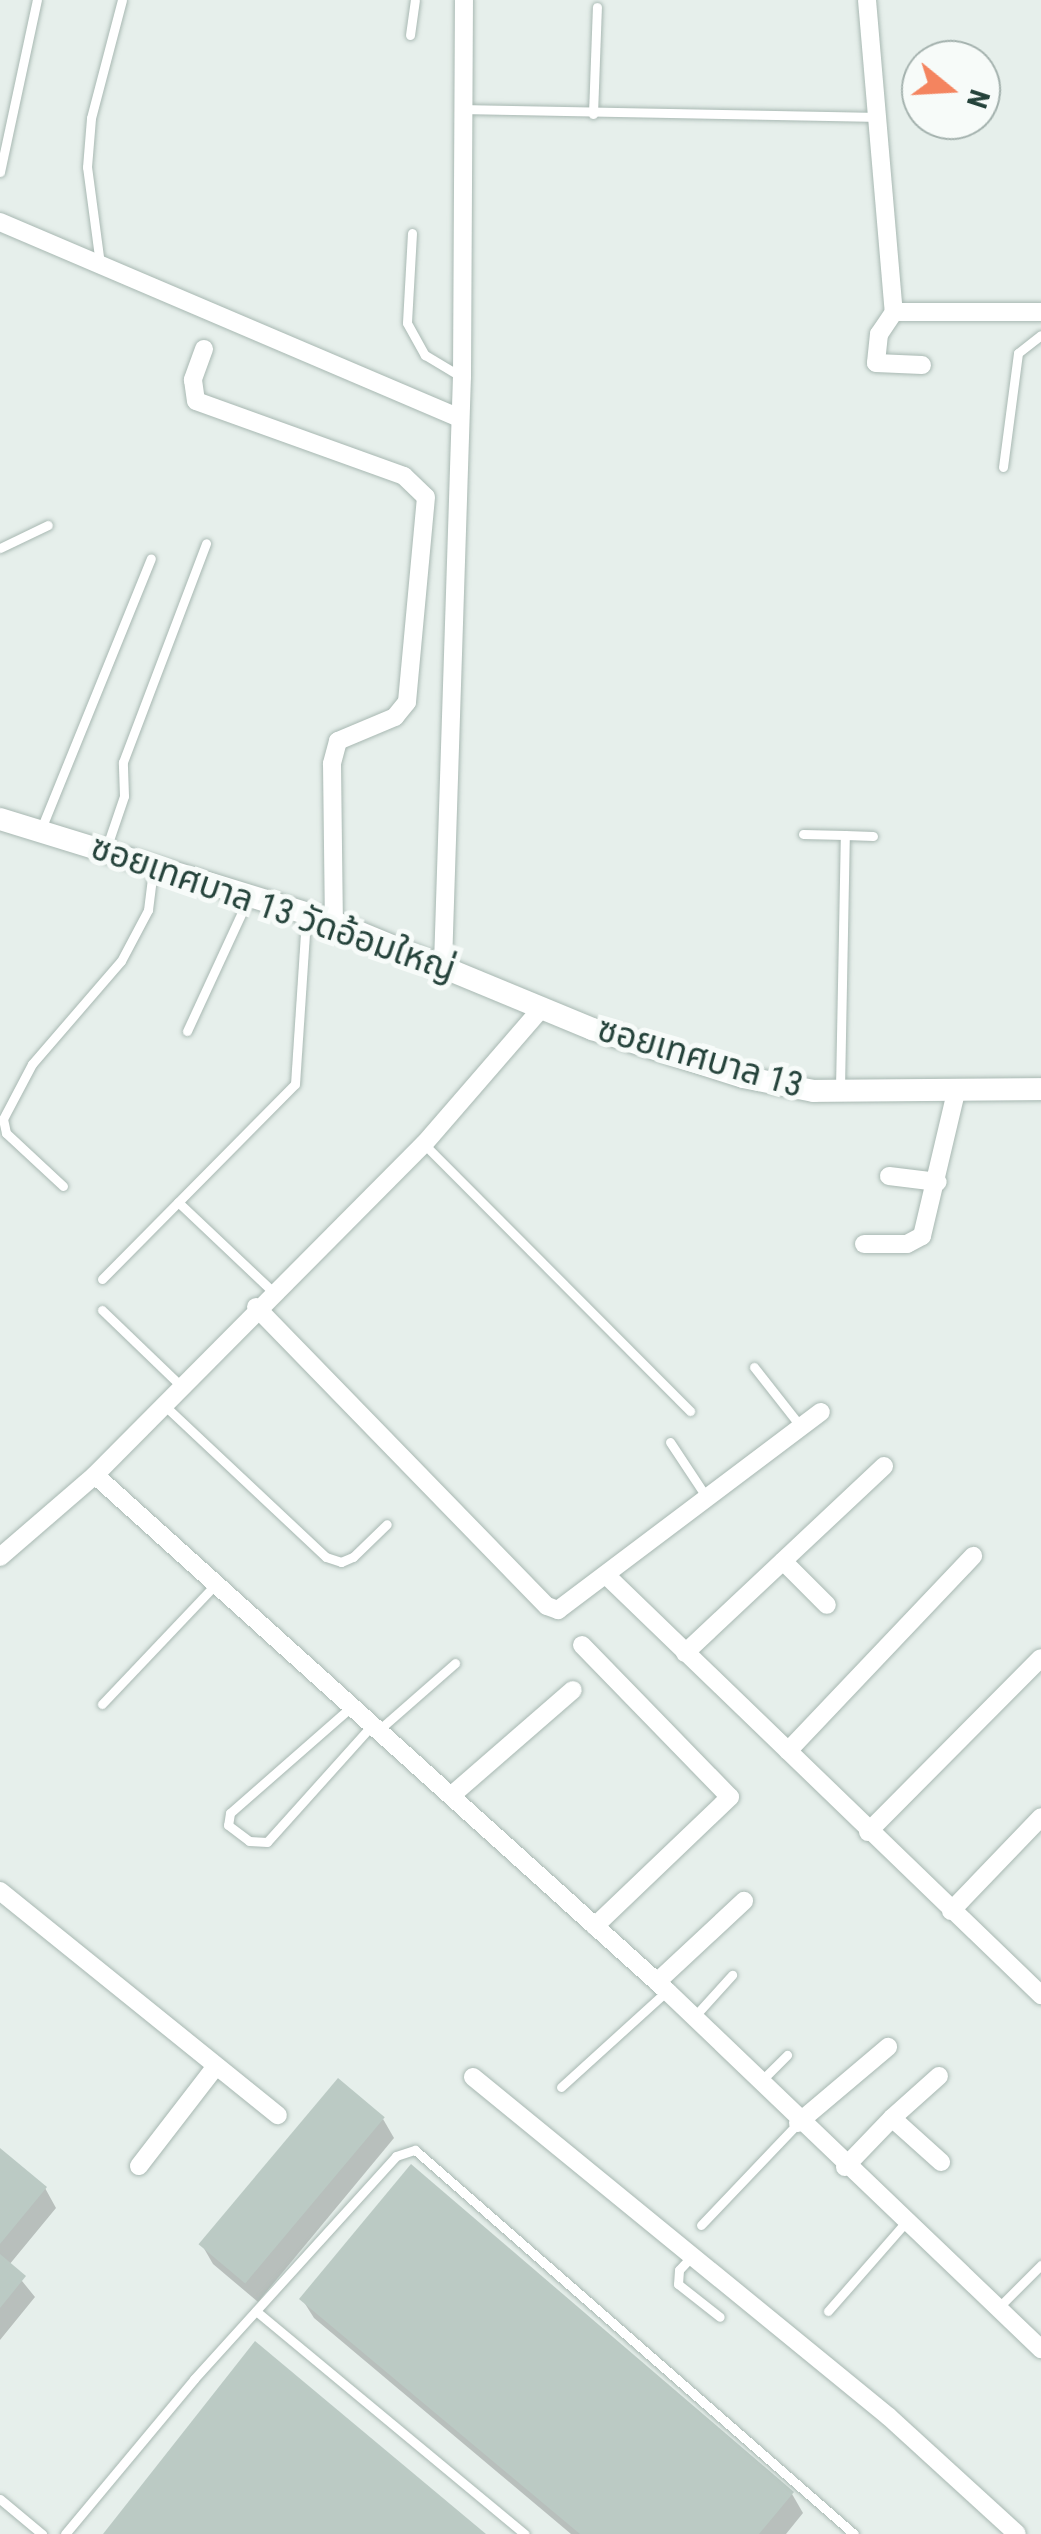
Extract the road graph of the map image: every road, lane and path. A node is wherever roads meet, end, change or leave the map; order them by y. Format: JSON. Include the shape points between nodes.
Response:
{"nodes":[{"id":1,"x":37,"y":0,"type":"edge"},
{"id":2,"x":122,"y":0,"type":"edge"},
{"id":3,"x":415,"y":0,"type":"edge"},
{"id":4,"x":464,"y":0,"type":"edge"},
{"id":5,"x":867,"y":0,"type":"edge"},
{"id":6,"x":597,"y":8,"type":"dead end"},
{"id":7,"x":410,"y":35,"type":"dead end"},
{"id":8,"x":461,"y":109,"type":"junction"},
{"id":9,"x":593,"y":114,"type":"junction"},
{"id":10,"x":876,"y":117,"type":"junction"},
{"id":11,"x":0,"y":172,"type":"edge"},
{"id":12,"x":0,"y":222,"type":"edge"},
{"id":13,"x":412,"y":233,"type":"dead end"},
{"id":14,"x":100,"y":264,"type":"junction"},
{"id":15,"x":894,"y":312,"type":"junction"},
{"id":16,"x":1041,"y":312,"type":"edge"},
{"id":17,"x":1041,"y":335,"type":"edge"},
{"id":18,"x":204,"y":349,"type":"dead end"},
{"id":19,"x":922,"y":365,"type":"dead end"},
{"id":20,"x":462,"y":377,"type":"junction"},
{"id":21,"x":458,"y":417,"type":"junction"},
{"id":22,"x":1003,"y":467,"type":"dead end"},
{"id":23,"x":48,"y":526,"type":"dead end"},
{"id":24,"x":206,"y":542,"type":"dead end"},
{"id":25,"x":0,"y":548,"type":"edge"},
{"id":26,"x":151,"y":558,"type":"dead end"},
{"id":27,"x":0,"y":820,"type":"edge"},
{"id":28,"x":40,"y":832,"type":"junction"},
{"id":29,"x":804,"y":834,"type":"dead end"},
{"id":30,"x":845,"y":835,"type":"junction"},
{"id":31,"x":873,"y":836,"type":"dead end"},
{"id":32,"x":104,"y":852,"type":"junction"},
{"id":33,"x":154,"y":867,"type":"junction"},
{"id":34,"x":249,"y":896,"type":"junction"},
{"id":35,"x":306,"y":914,"type":"junction"},
{"id":36,"x":334,"y":922,"type":"junction"},
{"id":37,"x":443,"y":964,"type":"junction"},
{"id":38,"x":542,"y":1008,"type":"junction"},
{"id":39,"x":187,"y":1031,"type":"dead end"},
{"id":40,"x":957,"y":1088,"type":"junction"},
{"id":41,"x":1041,"y":1089,"type":"edge"},
{"id":42,"x":840,"y":1091,"type":"junction"},
{"id":43,"x":424,"y":1144,"type":"junction"},
{"id":44,"x":889,"y":1176,"type":"dead end"},
{"id":45,"x":938,"y":1182,"type":"junction"},
{"id":46,"x":63,"y":1186,"type":"dead end"},
{"id":47,"x":178,"y":1202,"type":"junction"},
{"id":48,"x":864,"y":1244,"type":"dead end"},
{"id":49,"x":102,"y":1278,"type":"dead end"},
{"id":50,"x":272,"y":1290,"type":"junction"},
{"id":51,"x":256,"y":1307,"type":"junction"},
{"id":52,"x":102,"y":1310,"type":"dead end"},
{"id":53,"x":754,"y":1367,"type":"dead end"},
{"id":54,"x":180,"y":1385,"type":"junction"},
{"id":55,"x":162,"y":1403,"type":"junction"},
{"id":56,"x":690,"y":1411,"type":"dead end"},
{"id":57,"x":821,"y":1412,"type":"dead end"},
{"id":58,"x":801,"y":1427,"type":"junction"},
{"id":59,"x":670,"y":1442,"type":"dead end"},
{"id":60,"x":884,"y":1466,"type":"dead end"},
{"id":61,"x":95,"y":1474,"type":"junction"},
{"id":62,"x":707,"y":1498,"type":"junction"},
{"id":63,"x":387,"y":1524,"type":"dead end"},
{"id":64,"x":974,"y":1556,"type":"dead end"},
{"id":65,"x":0,"y":1557,"type":"edge"},
{"id":66,"x":783,"y":1561,"type":"junction"},
{"id":67,"x":606,"y":1575,"type":"junction"},
{"id":68,"x":215,"y":1585,"type":"junction"},
{"id":69,"x":828,"y":1606,"type":"dead end"},
{"id":70,"x":582,"y":1644,"type":"dead end"},
{"id":71,"x":686,"y":1652,"type":"junction"},
{"id":72,"x":1041,"y":1658,"type":"edge"},
{"id":73,"x":455,"y":1663,"type":"dead end"},
{"id":74,"x":573,"y":1690,"type":"dead end"},
{"id":75,"x":102,"y":1704,"type":"dead end"},
{"id":76,"x":353,"y":1705,"type":"junction"},
{"id":77,"x":377,"y":1726,"type":"junction"},
{"id":78,"x":788,"y":1751,"type":"junction"},
{"id":79,"x":452,"y":1795,"type":"junction"},
{"id":80,"x":1041,"y":1818,"type":"edge"},
{"id":81,"x":868,"y":1832,"type":"junction"},
{"id":82,"x":0,"y":1890,"type":"edge"},
{"id":83,"x":744,"y":1901,"type":"dead end"},
{"id":84,"x":951,"y":1912,"type":"junction"},
{"id":85,"x":595,"y":1926,"type":"junction"},
{"id":86,"x":732,"y":1974,"type":"dead end"},
{"id":87,"x":662,"y":1987,"type":"junction"},
{"id":88,"x":1039,"y":1990,"type":"edge"},
{"id":89,"x":692,"y":2020,"type":"junction"},
{"id":90,"x":888,"y":2047,"type":"dead end"},
{"id":91,"x":788,"y":2055,"type":"dead end"},
{"id":92,"x":216,"y":2066,"type":"junction"},
{"id":93,"x":939,"y":2076,"type":"dead end"},
{"id":94,"x":473,"y":2077,"type":"dead end"},
{"id":95,"x":759,"y":2083,"type":"junction"},
{"id":96,"x":561,"y":2087,"type":"dead end"},
{"id":97,"x":278,"y":2115,"type":"dead end"},
{"id":98,"x":892,"y":2118,"type":"junction"},
{"id":99,"x":798,"y":2123,"type":"junction"},
{"id":100,"x":941,"y":2162,"type":"dead end"},
{"id":101,"x":139,"y":2166,"type":"dead end"},
{"id":102,"x":845,"y":2166,"type":"junction"},
{"id":103,"x":905,"y":2223,"type":"junction"},
{"id":104,"x":700,"y":2224,"type":"dead end"},
{"id":105,"x":694,"y":2254,"type":"junction"},
{"id":106,"x":1041,"y":2265,"type":"edge"},
{"id":107,"x":998,"y":2308,"type":"junction"},
{"id":108,"x":256,"y":2311,"type":"junction"},
{"id":109,"x":828,"y":2311,"type":"dead end"},
{"id":110,"x":720,"y":2317,"type":"dead end"},
{"id":111,"x":1041,"y":2349,"type":"edge"},
{"id":112,"x":0,"y":2499,"type":"edge"},
{"id":113,"x":42,"y":2534,"type":"edge"},
{"id":114,"x":65,"y":2534,"type":"edge"},
{"id":115,"x":525,"y":2534,"type":"edge"},
{"id":116,"x":854,"y":2534,"type":"edge"},
{"id":117,"x":1017,"y":2534,"type":"edge"}],
"edges":[{"from":1,"to":11,"type":"lane"},
{"from":2,"to":14,"type":"lane","via":[[91,118],[87,166]]},
{"from":3,"to":7,"type":"lane"},
{"from":4,"to":8,"type":"street"},
{"from":5,"to":10,"type":"street"},
{"from":6,"to":9,"type":"lane"},
{"from":8,"to":9,"type":"lane"},
{"from":8,"to":20,"type":"street"},
{"from":9,"to":10,"type":"lane"},
{"from":10,"to":15,"type":"street"},
{"from":12,"to":14,"type":"street"},
{"from":13,"to":20,"type":"lane","via":[[407,322],[425,355]]},
{"from":14,"to":21,"type":"street"},
{"from":15,"to":16,"type":"street"},
{"from":15,"to":19,"type":"street","via":[[879,334],[876,364]]},
{"from":17,"to":22,"type":"lane","via":[[1018,353]]},
{"from":18,"to":36,"type":"street","via":[[193,380],[196,401],[404,476],[426,497],[407,702],[395,717],[338,740],[332,764]]},
{"from":20,"to":21,"type":"street"},
{"from":21,"to":37,"type":"street"},
{"from":23,"to":25,"type":"lane"},
{"from":24,"to":32,"type":"lane","via":[[123,762],[124,796]]},
{"from":26,"to":28,"type":"lane"},
{"from":27,"to":28,"type":"street","name":"ซอยเทศบาล 13 วัดอ้อมใหญ่"},
{"from":28,"to":32,"type":"street","name":"ซอยเทศบาล 13 วัดอ้อมใหญ่"},
{"from":29,"to":30,"type":"lane"},
{"from":30,"to":31,"type":"lane"},
{"from":30,"to":42,"type":"lane"},
{"from":32,"to":33,"type":"street","name":"ซอยเทศบาล 13 วัดอ้อมใหญ่"},
{"from":33,"to":34,"type":"street","name":"ซอยเทศบาล 13 วัดอ้อมใหญ่"},
{"from":33,"to":46,"type":"lane","via":[[148,910],[122,961],[32,1064],[3,1119],[6,1133]]},
{"from":34,"to":35,"type":"street","name":"ซอยเทศบาล 13 วัดอ้อมใหญ่"},
{"from":34,"to":39,"type":"lane"},
{"from":35,"to":36,"type":"street","name":"ซอยเทศบาล 13 วัดอ้อมใหญ่"},
{"from":35,"to":47,"type":"lane","via":[[295,1084]]},
{"from":36,"to":37,"type":"street","name":"ซอยเทศบาล 13 วัดอ้อมใหญ่"},
{"from":37,"to":38,"type":"street","name":"ซอยเทศบาล 13 วัดอ้อมใหญ่"},
{"from":38,"to":42,"type":"street","name":"ซอยเทศบาล 13","via":[[743,1077]]},
{"from":38,"to":43,"type":"street"},
{"from":40,"to":41,"type":"street","name":"ซอยเทศบาล 13"},
{"from":40,"to":42,"type":"street","name":"ซอยเทศบาล 13"},
{"from":40,"to":45,"type":"street"},
{"from":43,"to":50,"type":"street"},
{"from":43,"to":56,"type":"lane"},
{"from":44,"to":45,"type":"street"},
{"from":45,"to":48,"type":"street","via":[[922,1236],[907,1244]]},
{"from":47,"to":49,"type":"lane"},
{"from":47,"to":50,"type":"lane"},
{"from":50,"to":51,"type":"street"},
{"from":51,"to":54,"type":"street"},
{"from":51,"to":67,"type":"street","via":[[547,1606],[558,1610]]},
{"from":52,"to":54,"type":"lane"},
{"from":53,"to":58,"type":"lane"},
{"from":54,"to":55,"type":"street"},
{"from":55,"to":61,"type":"street"},
{"from":55,"to":63,"type":"lane","via":[[326,1557],[341,1562],[353,1556]]},
{"from":57,"to":58,"type":"street"},
{"from":58,"to":62,"type":"street"},
{"from":59,"to":62,"type":"lane"},
{"from":60,"to":66,"type":"street"},
{"from":61,"to":65,"type":"street"},
{"from":61,"to":68,"type":"street"},
{"from":62,"to":67,"type":"street"},
{"from":64,"to":78,"type":"street"},
{"from":66,"to":69,"type":"street"},
{"from":66,"to":71,"type":"street"},
{"from":67,"to":71,"type":"street"},
{"from":68,"to":75,"type":"lane"},
{"from":68,"to":76,"type":"street"},
{"from":70,"to":85,"type":"street","via":[[730,1797]]},
{"from":71,"to":78,"type":"street"},
{"from":72,"to":81,"type":"street"},
{"from":73,"to":77,"type":"lane"},
{"from":74,"to":79,"type":"street"},
{"from":76,"to":77,"type":"street"},
{"from":76,"to":77,"type":"lane","via":[[230,1812],[228,1825],[249,1841],[267,1842]]},
{"from":77,"to":79,"type":"street"},
{"from":78,"to":81,"type":"street"},
{"from":79,"to":85,"type":"street"},
{"from":80,"to":84,"type":"street"},
{"from":81,"to":84,"type":"street"},
{"from":82,"to":92,"type":"street"},
{"from":83,"to":87,"type":"street"},
{"from":84,"to":88,"type":"street"},
{"from":85,"to":87,"type":"street"},
{"from":86,"to":89,"type":"lane"},
{"from":87,"to":89,"type":"street"},
{"from":87,"to":96,"type":"lane"},
{"from":89,"to":95,"type":"street"},
{"from":90,"to":99,"type":"street"},
{"from":91,"to":95,"type":"lane"},
{"from":92,"to":97,"type":"street"},
{"from":92,"to":101,"type":"street"},
{"from":93,"to":98,"type":"street"},
{"from":94,"to":105,"type":"street"},
{"from":95,"to":99,"type":"street"},
{"from":98,"to":100,"type":"street"},
{"from":98,"to":102,"type":"street"},
{"from":99,"to":102,"type":"street"},
{"from":99,"to":104,"type":"lane"},
{"from":102,"to":103,"type":"street"},
{"from":103,"to":107,"type":"street"},
{"from":103,"to":109,"type":"lane"},
{"from":105,"to":110,"type":"lane","via":[[679,2270],[678,2284]]},
{"from":105,"to":117,"type":"street"},
{"from":106,"to":107,"type":"lane"},
{"from":107,"to":111,"type":"street"},
{"from":108,"to":114,"type":"lane"},
{"from":108,"to":115,"type":"lane"},
{"from":108,"to":116,"type":"lane","via":[[396,2156],[416,2150]]},
{"from":112,"to":113,"type":"lane"}]}
